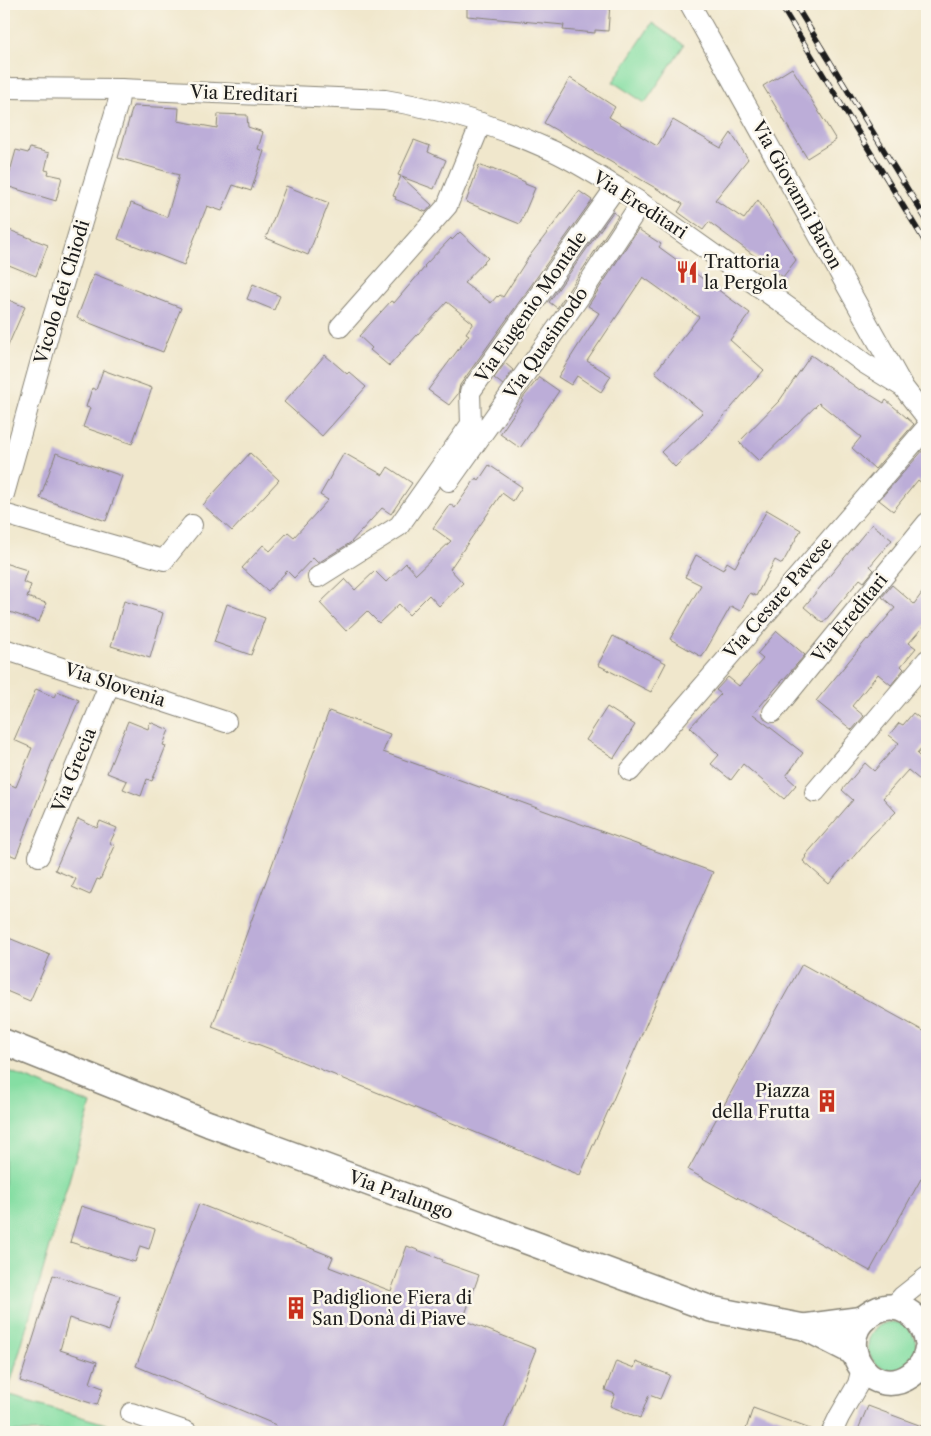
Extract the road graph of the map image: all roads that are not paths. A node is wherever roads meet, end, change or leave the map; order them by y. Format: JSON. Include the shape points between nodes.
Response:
{"nodes":[{"id":1,"x":690,"y":4,"type":"edge"},
{"id":2,"x":4,"y":88,"type":"edge"},
{"id":3,"x":120,"y":90,"type":"junction"},
{"id":4,"x":481,"y":123,"type":"junction"},
{"id":5,"x":616,"y":187,"type":"junction"},
{"id":6,"x":641,"y":203,"type":"junction"},
{"id":7,"x":340,"y":327,"type":"dead end"},
{"id":8,"x":903,"y":387,"type":"junction"},
{"id":9,"x":927,"y":418,"type":"edge"},
{"id":10,"x":927,"y":427,"type":"edge"},
{"id":11,"x":449,"y":481,"type":"dead end"},
{"id":12,"x":4,"y":494,"type":"edge"},
{"id":13,"x":4,"y":514,"type":"edge"},
{"id":14,"x":927,"y":523,"type":"edge"},
{"id":15,"x":192,"y":525,"type":"dead end"},
{"id":16,"x":318,"y":577,"type":"dead end"},
{"id":17,"x":4,"y":650,"type":"edge"},
{"id":18,"x":927,"y":660,"type":"edge"},
{"id":19,"x":110,"y":684,"type":"junction"},
{"id":20,"x":773,"y":712,"type":"dead end"},
{"id":21,"x":226,"y":722,"type":"dead end"},
{"id":22,"x":630,"y":770,"type":"dead end"},
{"id":23,"x":815,"y":792,"type":"dead end"},
{"id":24,"x":39,"y":856,"type":"dead end"},
{"id":25,"x":4,"y":1042,"type":"edge"},
{"id":26,"x":927,"y":1277,"type":"edge"},
{"id":27,"x":893,"y":1308,"type":"junction"},
{"id":28,"x":864,"y":1319,"type":"junction"},
{"id":29,"x":804,"y":1327,"type":"junction"},
{"id":30,"x":927,"y":1336,"type":"edge"},
{"id":31,"x":858,"y":1361,"type":"junction"},
{"id":32,"x":917,"y":1381,"type":"edge"},
{"id":33,"x":131,"y":1413,"type":"dead end"},
{"id":34,"x":187,"y":1432,"type":"edge"},
{"id":35,"x":832,"y":1432,"type":"edge"}],
"edges":[{"from":1,"to":8,"type":"street","name":"Via Giovanni Baron"},
{"from":2,"to":3,"type":"street","name":"Via Ereditari"},
{"from":3,"to":4,"type":"street","name":"Via Ereditari","via":[[385,100]]},
{"from":3,"to":12,"type":"street","name":"Vicolo dei Chiodi"},
{"from":4,"to":5,"type":"street","name":"Via Ereditari","via":[[554,152]]},
{"from":4,"to":7,"type":"street","via":[[448,206]]},
{"from":5,"to":6,"type":"street","name":"Via Ereditari"},
{"from":5,"to":16,"type":"street","name":"Via Eugenio Montale","via":[[470,392],[471,424],[399,526]]},
{"from":6,"to":8,"type":"street","name":"Via Ereditari","via":[[864,363]]},
{"from":6,"to":11,"type":"street","name":"Via Quasimodo","via":[[580,296]]},
{"from":8,"to":9,"type":"street","name":"Via Ereditari"},
{"from":10,"to":22,"type":"street","name":"Via Cesare Pavese"},
{"from":13,"to":15,"type":"street","via":[[164,560]]},
{"from":14,"to":20,"type":"street","name":"Via Ereditari"},
{"from":17,"to":19,"type":"street","name":"Via Slovenia"},
{"from":18,"to":23,"type":"street"},
{"from":19,"to":21,"type":"street","name":"Via Slovenia"},
{"from":19,"to":24,"type":"street","name":"Via Grecia"},
{"from":25,"to":29,"type":"street","name":"Via Pralungo","via":[[218,1127],[711,1309]]},
{"from":26,"to":27,"type":"street"},
{"from":27,"to":28,"type":"street","name":"Via Pralungo","via":[[879,1309]]},
{"from":27,"to":30,"type":"street","name":"Via Pralungo","via":[[911,1314],[920,1322]]},
{"from":28,"to":29,"type":"street","name":"Via Pralungo"},
{"from":28,"to":31,"type":"street","via":[[855,1333],[853,1344]]},
{"from":29,"to":31,"type":"street","name":"Via Pralungo"},
{"from":30,"to":32,"type":"street","name":"Via Pralungo","via":[[922,1364],[914,1374]]},
{"from":31,"to":32,"type":"street","name":"Via Pralungo","via":[[872,1377],[884,1382]]},
{"from":31,"to":35,"type":"street","via":[[858,1384]]},
{"from":33,"to":34,"type":"street"}]}
